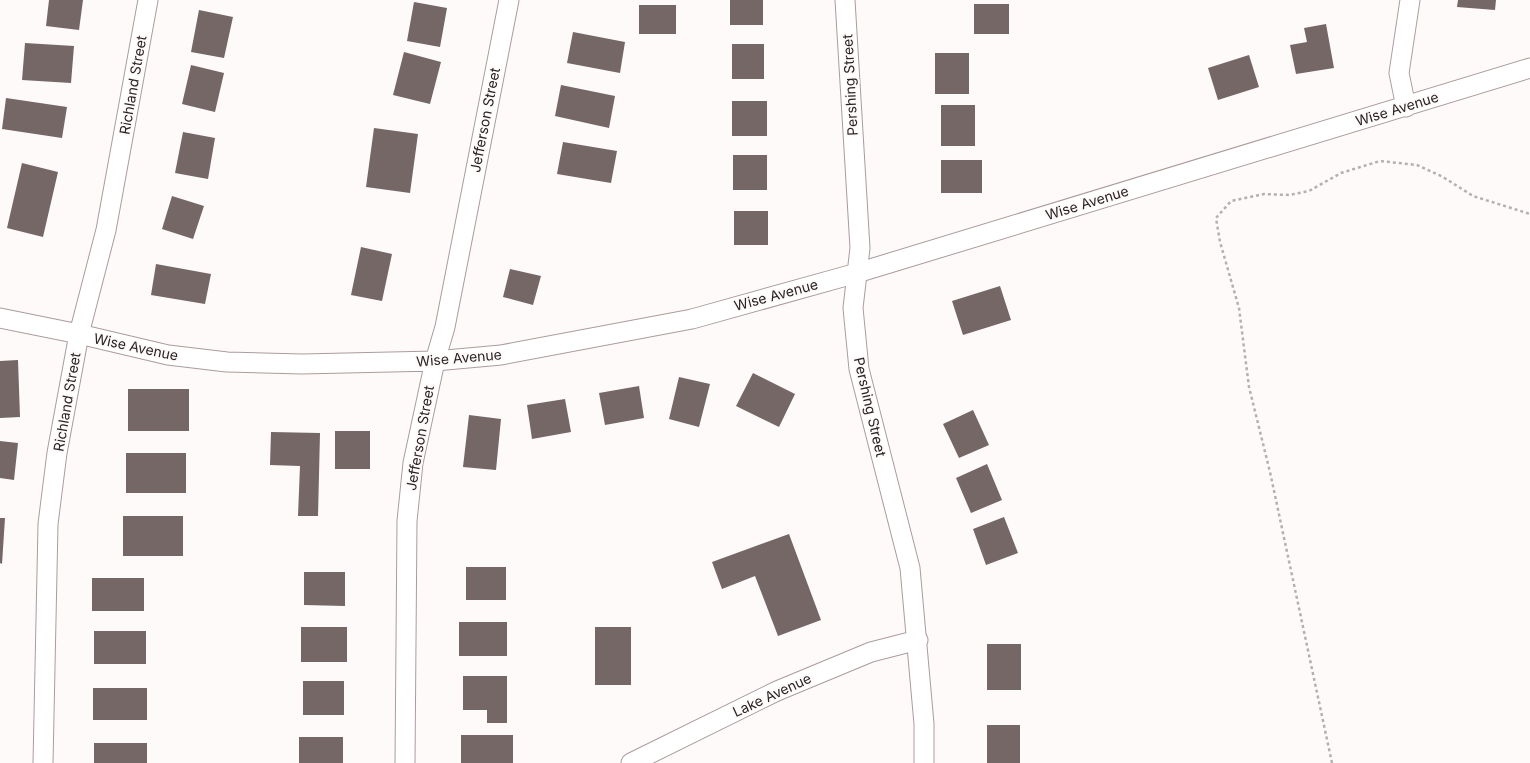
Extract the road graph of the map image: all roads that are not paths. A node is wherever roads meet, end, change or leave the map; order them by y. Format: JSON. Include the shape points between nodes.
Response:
{"nodes":[{"id":1,"x":148,"y":0,"type":"edge"},
{"id":2,"x":509,"y":0,"type":"edge"},
{"id":3,"x":845,"y":0,"type":"edge"},
{"id":4,"x":1410,"y":0,"type":"edge"},
{"id":5,"x":1530,"y":68,"type":"edge"},
{"id":6,"x":1406,"y":107,"type":"junction"},
{"id":7,"x":857,"y":273,"type":"junction"},
{"id":8,"x":0,"y":318,"type":"edge"},
{"id":9,"x":79,"y":334,"type":"junction"},
{"id":10,"x":435,"y":362,"type":"junction"},
{"id":11,"x":918,"y":640,"type":"junction"},
{"id":12,"x":43,"y":763,"type":"edge"},
{"id":13,"x":405,"y":763,"type":"edge"},
{"id":14,"x":630,"y":763,"type":"edge"},
{"id":15,"x":924,"y":763,"type":"edge"}],
"edges":[{"from":1,"to":9,"type":"street","name":"Richland Street","via":[[106,230]]},
{"from":2,"to":10,"type":"street","name":"Jefferson Street","via":[[446,319]]},
{"from":3,"to":7,"type":"street","name":"Pershing Street","via":[[860,248]]},
{"from":4,"to":6,"type":"street","via":[[1399,73]]},
{"from":5,"to":6,"type":"street","name":"Wise Avenue"},
{"from":6,"to":7,"type":"street","name":"Wise Avenue"},
{"from":7,"to":10,"type":"street","name":"Wise Avenue","via":[[692,319],[501,355]]},
{"from":7,"to":11,"type":"street","name":"Pershing Street","via":[[853,308],[858,369],[910,568]]},
{"from":8,"to":9,"type":"street","name":"Wise Avenue"},
{"from":9,"to":10,"type":"street","name":"Wise Avenue","via":[[168,355],[227,362]]},
{"from":9,"to":12,"type":"street","name":"Richland Street","via":[[57,453],[48,524]]},
{"from":10,"to":13,"type":"street","name":"Jefferson Street","via":[[413,463],[407,521]]},
{"from":11,"to":14,"type":"street","name":"Lake Avenue","via":[[871,652],[778,691]]},
{"from":11,"to":15,"type":"street","name":"Pershing Street"}]}
